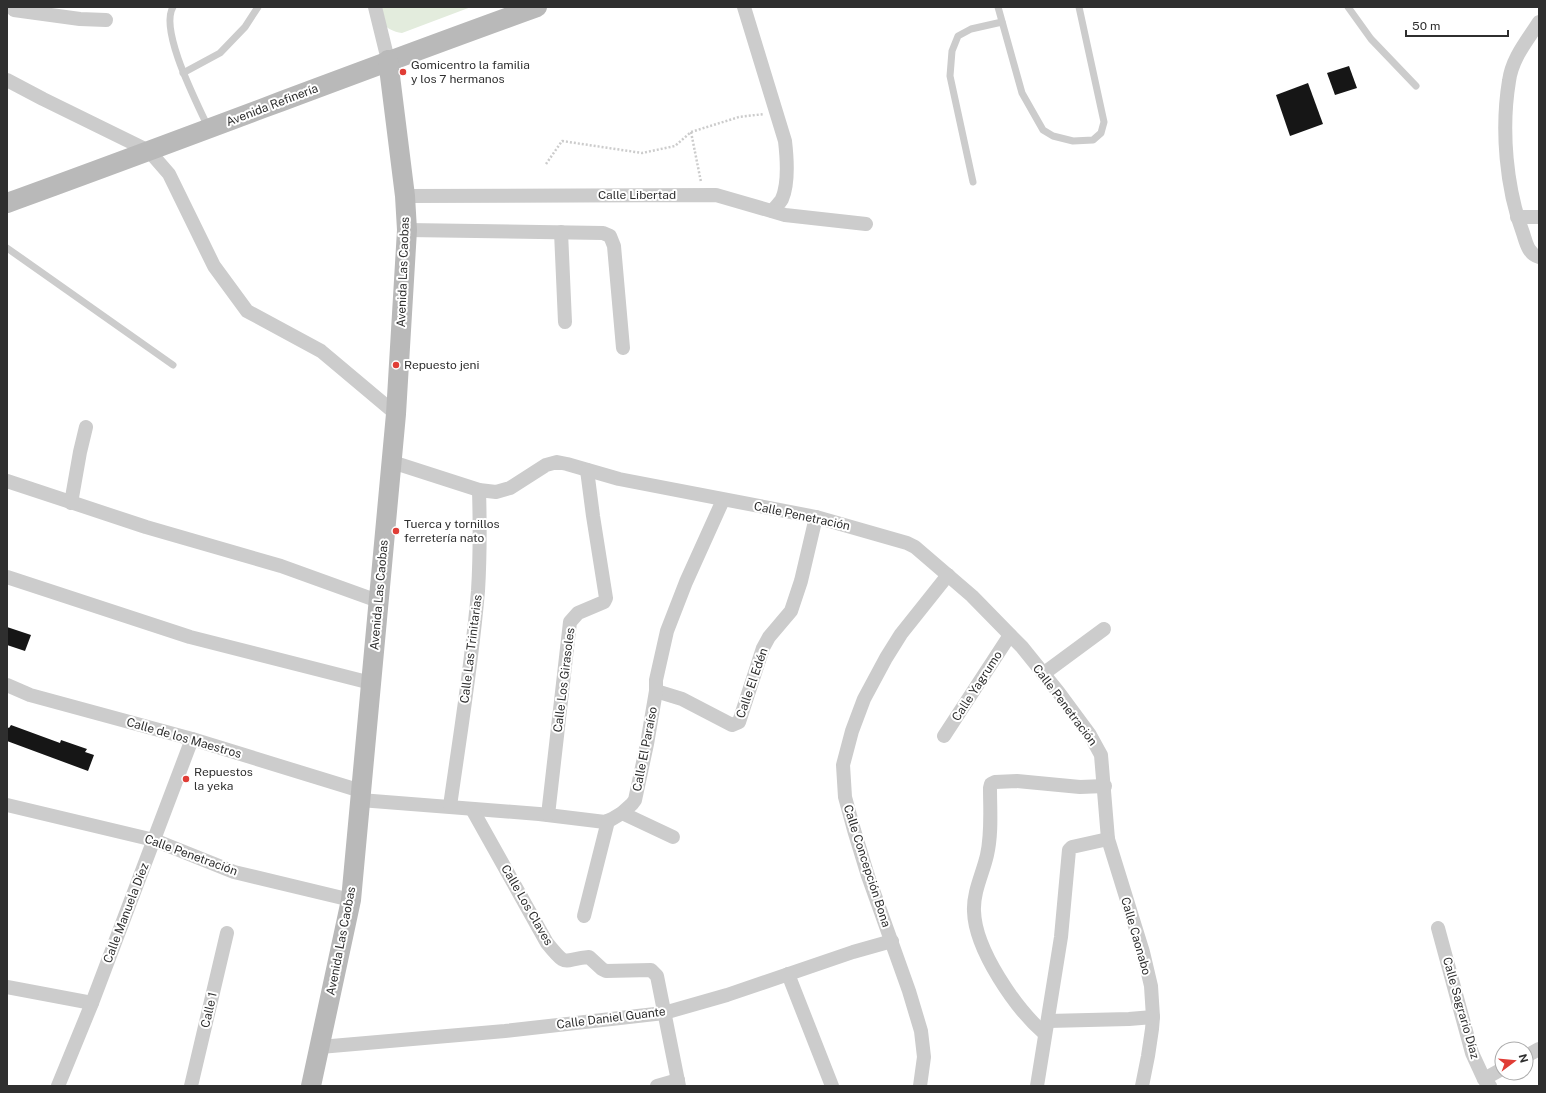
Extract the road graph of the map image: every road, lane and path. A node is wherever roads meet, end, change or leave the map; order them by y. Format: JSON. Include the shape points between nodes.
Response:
{"nodes":[{"id":1,"x":173,"y":7,"type":"edge"},
{"id":2,"x":258,"y":7,"type":"edge"},
{"id":3,"x":375,"y":7,"type":"edge"},
{"id":4,"x":537,"y":7,"type":"edge"},
{"id":5,"x":744,"y":7,"type":"edge"},
{"id":6,"x":998,"y":7,"type":"edge"},
{"id":7,"x":1079,"y":7,"type":"edge"},
{"id":8,"x":1348,"y":7,"type":"edge"},
{"id":9,"x":13,"y":11,"type":"edge"},
{"id":10,"x":106,"y":20,"type":"dead end"},
{"id":11,"x":1002,"y":22,"type":"junction"},
{"id":12,"x":1539,"y":22,"type":"edge"},
{"id":13,"x":388,"y":60,"type":"junction"},
{"id":14,"x":183,"y":73,"type":"junction"},
{"id":15,"x":7,"y":80,"type":"edge"},
{"id":16,"x":1416,"y":86,"type":"dead end"},
{"id":17,"x":774,"y":108,"type":"junction"},
{"id":18,"x":209,"y":129,"type":"junction"},
{"id":19,"x":691,"y":132,"type":"junction"},
{"id":20,"x":149,"y":151,"type":"junction"},
{"id":21,"x":546,"y":164,"type":"dead end"},
{"id":22,"x":973,"y":182,"type":"dead end"},
{"id":23,"x":703,"y":195,"type":"junction"},
{"id":24,"x":405,"y":196,"type":"junction"},
{"id":25,"x":7,"y":204,"type":"edge"},
{"id":26,"x":772,"y":211,"type":"junction"},
{"id":27,"x":1517,"y":217,"type":"junction"},
{"id":28,"x":1539,"y":217,"type":"edge"},
{"id":29,"x":866,"y":224,"type":"dead end"},
{"id":30,"x":407,"y":230,"type":"junction"},
{"id":31,"x":561,"y":232,"type":"junction"},
{"id":32,"x":7,"y":248,"type":"edge"},
{"id":33,"x":1539,"y":257,"type":"edge"},
{"id":34,"x":565,"y":322,"type":"dead end"},
{"id":35,"x":623,"y":348,"type":"dead end"},
{"id":36,"x":173,"y":365,"type":"dead end"},
{"id":37,"x":396,"y":414,"type":"junction"},
{"id":38,"x":86,"y":427,"type":"dead end"},
{"id":39,"x":392,"y":462,"type":"junction"},
{"id":40,"x":587,"y":470,"type":"junction"},
{"id":41,"x":7,"y":481,"type":"edge"},
{"id":42,"x":479,"y":490,"type":"junction"},
{"id":43,"x":723,"y":500,"type":"junction"},
{"id":44,"x":71,"y":503,"type":"junction"},
{"id":45,"x":816,"y":517,"type":"junction"},
{"id":46,"x":948,"y":575,"type":"junction"},
{"id":47,"x":7,"y":577,"type":"edge"},
{"id":48,"x":378,"y":601,"type":"junction"},
{"id":49,"x":1104,"y":629,"type":"dead end"},
{"id":50,"x":1010,"y":635,"type":"junction"},
{"id":51,"x":1043,"y":674,"type":"junction"},
{"id":52,"x":371,"y":683,"type":"junction"},
{"id":53,"x":7,"y":685,"type":"edge"},
{"id":54,"x":656,"y":691,"type":"junction"},
{"id":55,"x":944,"y":736,"type":"dead end"},
{"id":56,"x":192,"y":739,"type":"junction"},
{"id":57,"x":1105,"y":786,"type":"junction"},
{"id":58,"x":360,"y":796,"type":"junction"},
{"id":59,"x":7,"y":805,"type":"edge"},
{"id":60,"x":450,"y":806,"type":"junction"},
{"id":61,"x":472,"y":809,"type":"junction"},
{"id":62,"x":622,"y":813,"type":"junction"},
{"id":63,"x":548,"y":815,"type":"junction"},
{"id":64,"x":608,"y":821,"type":"junction"},
{"id":65,"x":673,"y":837,"type":"dead end"},
{"id":66,"x":1108,"y":839,"type":"junction"},
{"id":67,"x":154,"y":840,"type":"junction"},
{"id":68,"x":351,"y":900,"type":"junction"},
{"id":69,"x":584,"y":916,"type":"dead end"},
{"id":70,"x":1438,"y":928,"type":"dead end"},
{"id":71,"x":227,"y":933,"type":"dead end"},
{"id":72,"x":892,"y":941,"type":"junction"},
{"id":73,"x":788,"y":974,"type":"junction"},
{"id":74,"x":7,"y":987,"type":"edge"},
{"id":75,"x":92,"y":1003,"type":"junction"},
{"id":76,"x":664,"y":1013,"type":"junction"},
{"id":77,"x":1152,"y":1017,"type":"junction"},
{"id":78,"x":1047,"y":1027,"type":"junction"},
{"id":79,"x":320,"y":1047,"type":"junction"},
{"id":80,"x":678,"y":1083,"type":"edge"},
{"id":81,"x":1487,"y":1083,"type":"edge"},
{"id":82,"x":58,"y":1086,"type":"edge"},
{"id":83,"x":191,"y":1086,"type":"edge"},
{"id":84,"x":311,"y":1086,"type":"edge"},
{"id":85,"x":657,"y":1086,"type":"edge"},
{"id":86,"x":832,"y":1086,"type":"edge"},
{"id":87,"x":920,"y":1086,"type":"edge"},
{"id":88,"x":1037,"y":1086,"type":"edge"},
{"id":89,"x":1142,"y":1086,"type":"edge"}],
"edges":[{"from":1,"to":14,"type":"lane","via":[[170,12],[174,45]]},
{"from":2,"to":14,"type":"lane","via":[[245,27],[220,53]]},
{"from":3,"to":13,"type":"street","name":"Avenida Las Caobas"},
{"from":4,"to":13,"type":"street","name":"Avenida Refinería"},
{"from":5,"to":17,"type":"street"},
{"from":6,"to":11,"type":"lane"},
{"from":7,"to":11,"type":"lane","via":[[1104,122],[1101,133],[1092,140],[1073,142],[1043,130],[1022,93]]},
{"from":8,"to":16,"type":"lane","via":[[1371,39]]},
{"from":9,"to":10,"type":"street"},
{"from":11,"to":22,"type":"lane","via":[[971,29],[958,36],[952,51],[950,76]]},
{"from":12,"to":27,"type":"street","via":[[1516,57],[1509,80],[1505,124],[1508,172]]},
{"from":13,"to":18,"type":"street","name":"Avenida Refinería"},
{"from":13,"to":24,"type":"street","name":"Avenida Las Caobas"},
{"from":14,"to":18,"type":"lane"},
{"from":15,"to":20,"type":"street"},
{"from":17,"to":19,"type":"path","via":[[764,114],[739,117]]},
{"from":17,"to":26,"type":"street","via":[[787,156],[785,190]]},
{"from":18,"to":20,"type":"street","name":"Avenida Refinería"},
{"from":19,"to":21,"type":"path","via":[[675,146],[642,153],[562,141]]},
{"from":19,"to":23,"type":"path"},
{"from":20,"to":25,"type":"street","name":"Avenida Refinería"},
{"from":20,"to":37,"type":"street","via":[[169,174],[214,266],[247,311],[321,351]]},
{"from":23,"to":24,"type":"street","name":"Calle Libertad"},
{"from":23,"to":26,"type":"street","name":"Calle Libertad","via":[[716,195]]},
{"from":24,"to":30,"type":"street","name":"Avenida Las Caobas"},
{"from":26,"to":29,"type":"street","name":"Calle Libertad","via":[[785,215]]},
{"from":27,"to":28,"type":"street"},
{"from":27,"to":33,"type":"street","via":[[1529,250]]},
{"from":30,"to":31,"type":"street"},
{"from":30,"to":37,"type":"street","name":"Avenida Las Caobas"},
{"from":31,"to":34,"type":"street"},
{"from":31,"to":35,"type":"street","via":[[603,232],[610,236],[614,246]]},
{"from":32,"to":36,"type":"lane"},
{"from":37,"to":39,"type":"street","name":"Avenida Las Caobas"},
{"from":38,"to":44,"type":"street"},
{"from":39,"to":42,"type":"street","name":"Calle Penetración"},
{"from":39,"to":48,"type":"street","name":"Avenida Las Caobas"},
{"from":40,"to":42,"type":"street","name":"Calle Penetración","via":[[567,464],[551,463],[503,491]]},
{"from":40,"to":43,"type":"street","name":"Calle Penetración"},
{"from":40,"to":63,"type":"street","name":"Calle Los Girasoles","via":[[606,598],[604,602],[578,613],[570,622]]},
{"from":41,"to":44,"type":"street"},
{"from":42,"to":60,"type":"street","name":"Calle Las Trinitarias","via":[[478,590]]},
{"from":43,"to":45,"type":"street","name":"Calle Penetración"},
{"from":43,"to":54,"type":"street","name":"Calle El Paraíso","via":[[667,631]]},
{"from":44,"to":48,"type":"street","via":[[281,566]]},
{"from":45,"to":46,"type":"street","name":"Calle Penetración","via":[[907,543]]},
{"from":45,"to":54,"type":"street","name":"Calle El Edén","via":[[791,611],[762,648],[739,722],[732,725],[682,699]]},
{"from":46,"to":50,"type":"street","name":"Calle Penetración"},
{"from":46,"to":72,"type":"street","name":"Calle Concepción Bona","via":[[901,634],[878,672],[864,699],[843,765],[845,797],[854,830]]},
{"from":47,"to":52,"type":"street","via":[[190,637]]},
{"from":48,"to":52,"type":"street","name":"Avenida Las Caobas"},
{"from":49,"to":51,"type":"street"},
{"from":50,"to":51,"type":"street","name":"Calle Penetración"},
{"from":50,"to":55,"type":"street","name":"Calle Yagrumo"},
{"from":51,"to":57,"type":"street","name":"Calle Penetración","via":[[1098,748]]},
{"from":52,"to":58,"type":"street","name":"Avenida Las Caobas"},
{"from":53,"to":56,"type":"street","name":"Calle de los Maestros","via":[[30,695]]},
{"from":54,"to":62,"type":"street","name":"Calle El Paraíso","via":[[635,800]]},
{"from":56,"to":58,"type":"street","name":"Calle de los Maestros"},
{"from":56,"to":67,"type":"street","name":"Calle Manuela Díez"},
{"from":57,"to":66,"type":"street","name":"Calle Caonabo"},
{"from":57,"to":78,"type":"street","via":[[1018,781],[995,782],[990,788],[990,837],[975,897],[975,922],[982,945],[1017,1005],[1028,1018]]},
{"from":58,"to":60,"type":"street"},
{"from":58,"to":68,"type":"street","name":"Avenida Las Caobas"},
{"from":59,"to":67,"type":"street","name":"Calle Penetración"},
{"from":60,"to":61,"type":"street"},
{"from":61,"to":63,"type":"street"},
{"from":61,"to":76,"type":"street","name":"Calle Los Claves","via":[[547,943],[560,958],[567,962],[589,957],[606,971],[651,970],[657,976]]},
{"from":62,"to":64,"type":"street","name":"Calle El Paraíso"},
{"from":62,"to":65,"type":"street"},
{"from":63,"to":64,"type":"street"},
{"from":64,"to":69,"type":"street"},
{"from":66,"to":77,"type":"street","name":"Calle Caonabo","via":[[1143,952],[1151,986]]},
{"from":66,"to":78,"type":"street","via":[[1072,847],[1069,850],[1061,938]]},
{"from":67,"to":68,"type":"street","name":"Calle Penetración","via":[[234,872]]},
{"from":67,"to":75,"type":"street","name":"Calle Manuela Díez"},
{"from":68,"to":79,"type":"street","name":"Avenida Las Caobas"},
{"from":70,"to":81,"type":"street","name":"Calle Sagrario Díaz","via":[[1472,1053]]},
{"from":71,"to":83,"type":"street","name":"Calle 1"},
{"from":72,"to":73,"type":"street","name":"Calle Daniel Guante"},
{"from":72,"to":87,"type":"street","name":"Calle Concepción Bona","via":[[920,1031],[924,1057]]},
{"from":73,"to":76,"type":"street","name":"Calle Daniel Guante"},
{"from":73,"to":86,"type":"street"},
{"from":74,"to":75,"type":"street"},
{"from":75,"to":82,"type":"street","name":"Calle Manuela Díez"},
{"from":76,"to":79,"type":"street","name":"Calle Daniel Guante","via":[[505,1031]]},
{"from":76,"to":80,"type":"street"},
{"from":77,"to":78,"type":"street"},
{"from":77,"to":89,"type":"street","name":"Calle Caonabo"},
{"from":78,"to":88,"type":"street"},
{"from":79,"to":84,"type":"street","name":"Avenida Las Caobas"},
{"from":80,"to":85,"type":"street"}]}
